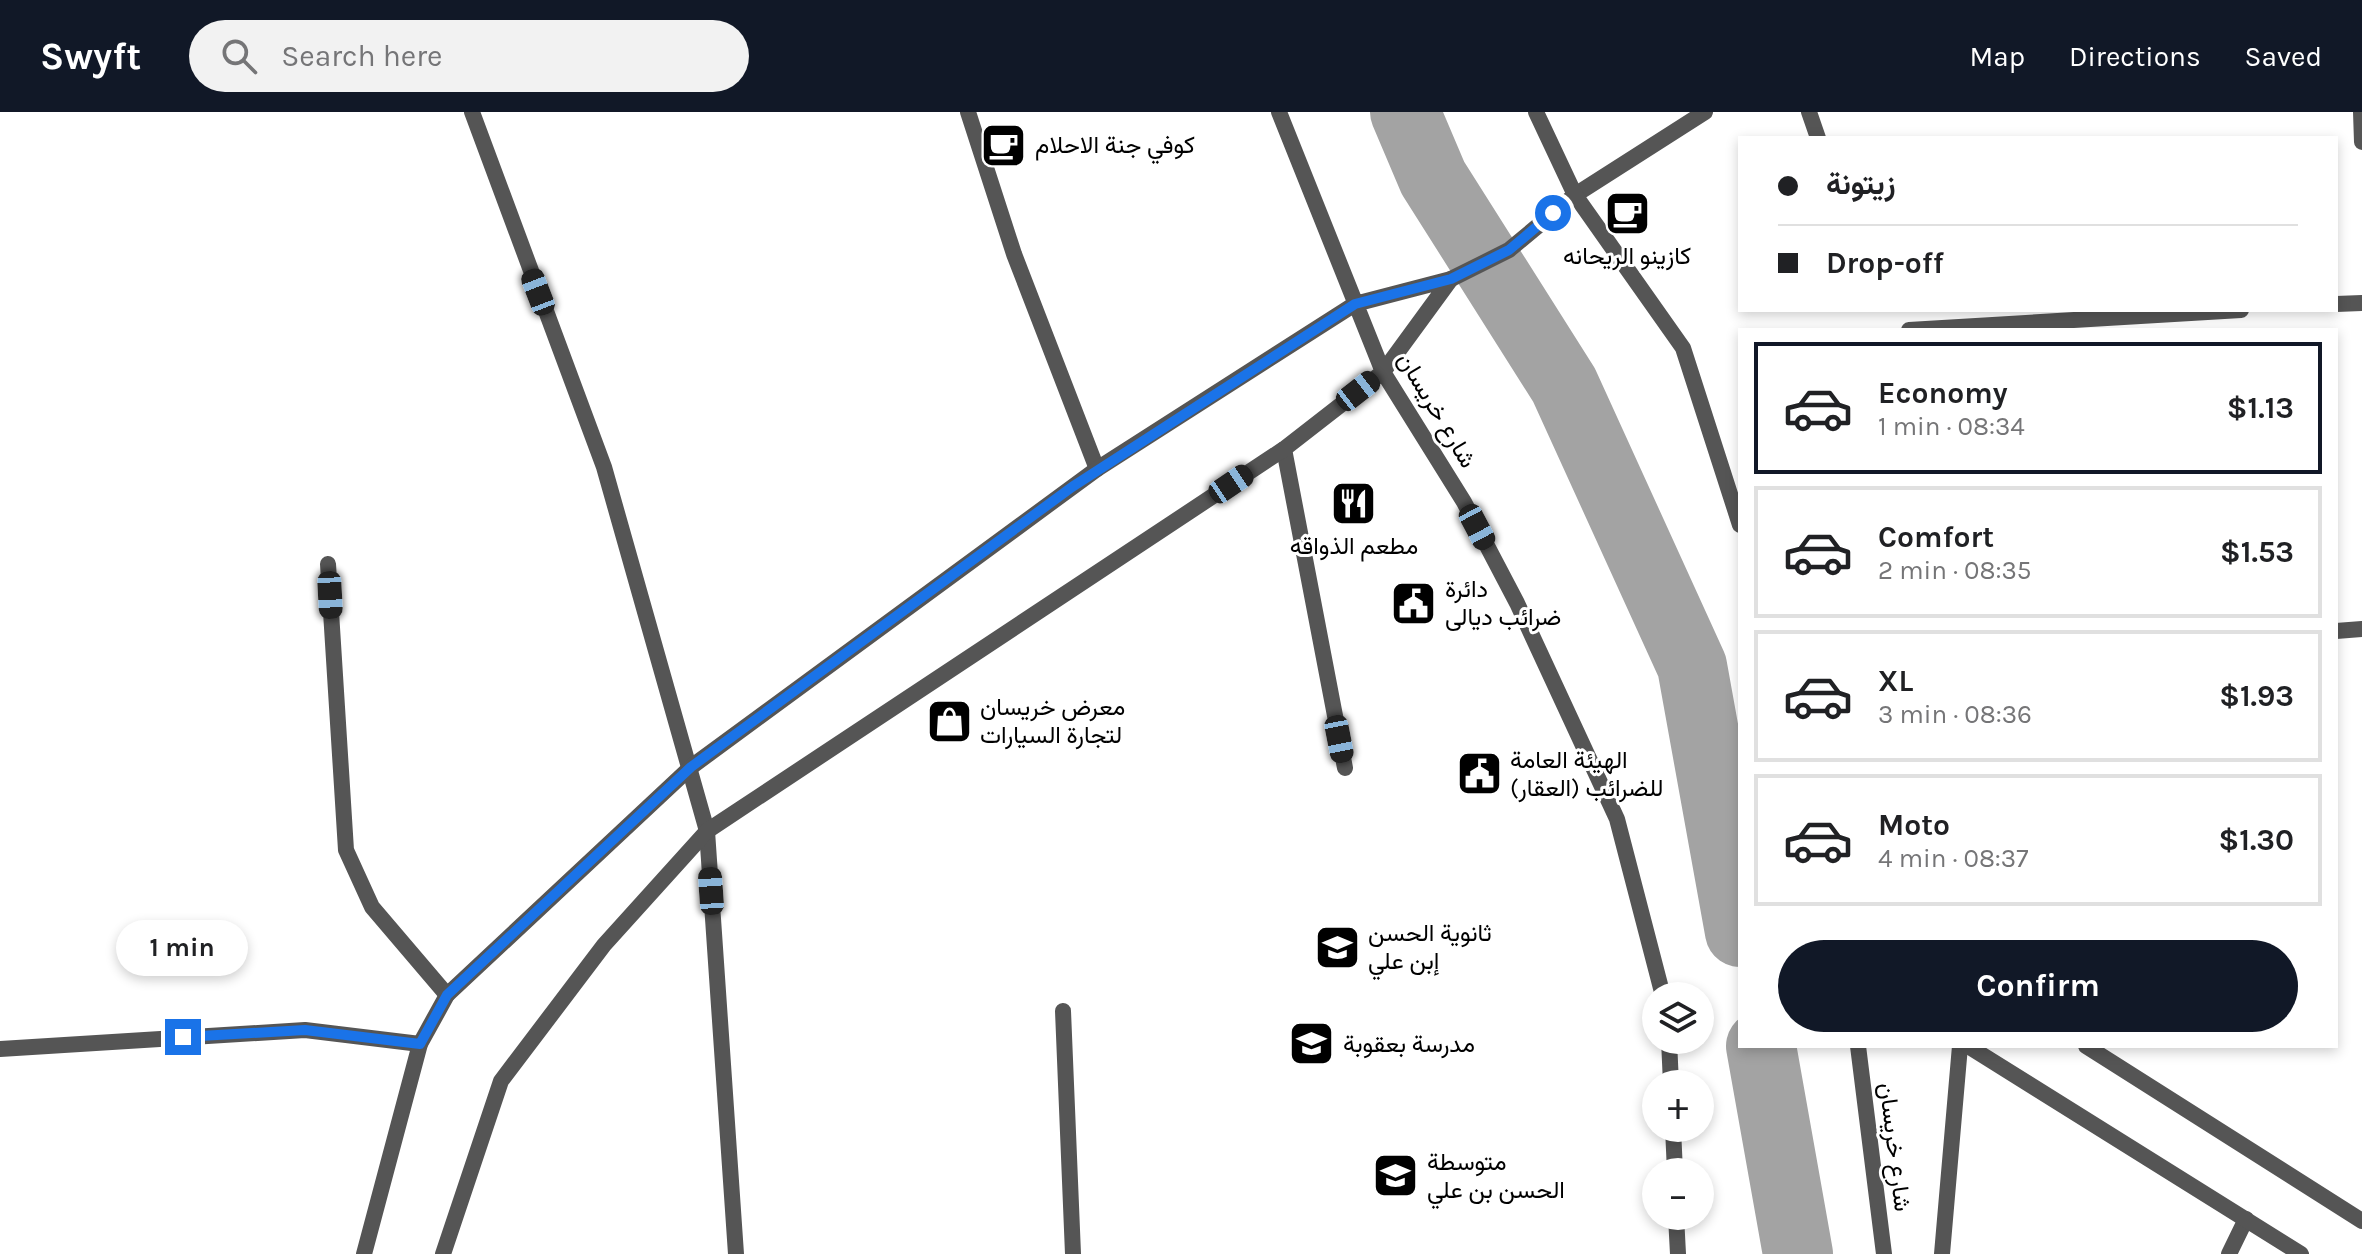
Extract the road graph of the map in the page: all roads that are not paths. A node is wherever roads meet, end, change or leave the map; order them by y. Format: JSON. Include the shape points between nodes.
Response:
{"nodes":[{"id":1,"x":472,"y":112,"type":"edge"},
{"id":2,"x":968,"y":112,"type":"edge"},
{"id":3,"x":1279,"y":112,"type":"edge"},
{"id":4,"x":1536,"y":112,"type":"edge"},
{"id":5,"x":1705,"y":112,"type":"edge"},
{"id":6,"x":1809,"y":112,"type":"edge"},
{"id":7,"x":2361,"y":112,"type":"edge"},
{"id":8,"x":1817,"y":136,"type":"edge"},
{"id":9,"x":2362,"y":142,"type":"edge"},
{"id":10,"x":1575,"y":195,"type":"junction"},
{"id":11,"x":1451,"y":279,"type":"junction"},
{"id":12,"x":2362,"y":303,"type":"edge"},
{"id":13,"x":1355,"y":304,"type":"junction"},
{"id":14,"x":2338,"y":304,"type":"edge"},
{"id":15,"x":2208,"y":312,"type":"edge"},
{"id":16,"x":1942,"y":328,"type":"edge"},
{"id":17,"x":1383,"y":372,"type":"junction"},
{"id":18,"x":1284,"y":449,"type":"junction"},
{"id":19,"x":1097,"y":469,"type":"junction"},
{"id":20,"x":1738,"y":519,"type":"edge"},
{"id":21,"x":328,"y":564,"type":"dead end"},
{"id":22,"x":2362,"y":629,"type":"edge"},
{"id":23,"x":2338,"y":631,"type":"edge"},
{"id":24,"x":691,"y":767,"type":"junction"},
{"id":25,"x":1345,"y":768,"type":"dead end"},
{"id":26,"x":707,"y":831,"type":"junction"},
{"id":27,"x":1659,"y":982,"type":"edge"},
{"id":28,"x":447,"y":995,"type":"junction"},
{"id":29,"x":1063,"y":1011,"type":"dead end"},
{"id":30,"x":420,"y":1044,"type":"junction"},
{"id":31,"x":1858,"y":1048,"type":"edge"},
{"id":32,"x":1960,"y":1048,"type":"edge"},
{"id":33,"x":1971,"y":1048,"type":"edge"},
{"id":34,"x":2089,"y":1048,"type":"edge"},
{"id":35,"x":0,"y":1049,"type":"edge"},
{"id":36,"x":2246,"y":1219,"type":"junction"},
{"id":37,"x":2362,"y":1221,"type":"edge"},
{"id":38,"x":1677,"y":1230,"type":"edge"},
{"id":39,"x":364,"y":1254,"type":"edge"},
{"id":40,"x":443,"y":1254,"type":"edge"},
{"id":41,"x":736,"y":1254,"type":"edge"},
{"id":42,"x":1073,"y":1254,"type":"edge"},
{"id":43,"x":1678,"y":1254,"type":"edge"},
{"id":44,"x":1884,"y":1254,"type":"edge"},
{"id":45,"x":1942,"y":1254,"type":"edge"},
{"id":46,"x":2229,"y":1254,"type":"edge"},
{"id":47,"x":2301,"y":1254,"type":"edge"}],
"edges":[{"from":1,"to":24,"type":"street","via":[[604,467]]},
{"from":2,"to":19,"type":"street","via":[[1014,254]]},
{"from":3,"to":13,"type":"street","name":"شارع خريسان"},
{"from":4,"to":10,"type":"street"},
{"from":5,"to":10,"type":"street"},
{"from":6,"to":8,"type":"street"},
{"from":7,"to":9,"type":"street"},
{"from":10,"to":11,"type":"street","via":[[1509,250]]},
{"from":10,"to":20,"type":"street","via":[[1683,348]]},
{"from":11,"to":13,"type":"street"},
{"from":11,"to":17,"type":"street"},
{"from":12,"to":14,"type":"street"},
{"from":13,"to":17,"type":"street","name":"شارع خريسان"},
{"from":13,"to":19,"type":"street"},
{"from":15,"to":16,"type":"street"},
{"from":17,"to":18,"type":"street"},
{"from":17,"to":27,"type":"street","name":"شارع خريسان","via":[[1464,502],[1517,603],[1617,819]]},
{"from":18,"to":25,"type":"street"},
{"from":18,"to":26,"type":"street"},
{"from":19,"to":24,"type":"street"},
{"from":21,"to":28,"type":"street","via":[[346,850],[372,907]]},
{"from":22,"to":23,"type":"street"},
{"from":24,"to":26,"type":"street"},
{"from":24,"to":28,"type":"street"},
{"from":26,"to":40,"type":"street","via":[[604,945],[501,1081]]},
{"from":26,"to":41,"type":"street"},
{"from":28,"to":30,"type":"street"},
{"from":29,"to":42,"type":"street"},
{"from":30,"to":35,"type":"street","via":[[305,1030]]},
{"from":30,"to":39,"type":"street"},
{"from":31,"to":44,"type":"street","name":"شارع خريسان"},
{"from":32,"to":45,"type":"street"},
{"from":33,"to":36,"type":"street"},
{"from":34,"to":37,"type":"street"},
{"from":36,"to":46,"type":"street"},
{"from":36,"to":47,"type":"street"},
{"from":38,"to":43,"type":"street"}]}
